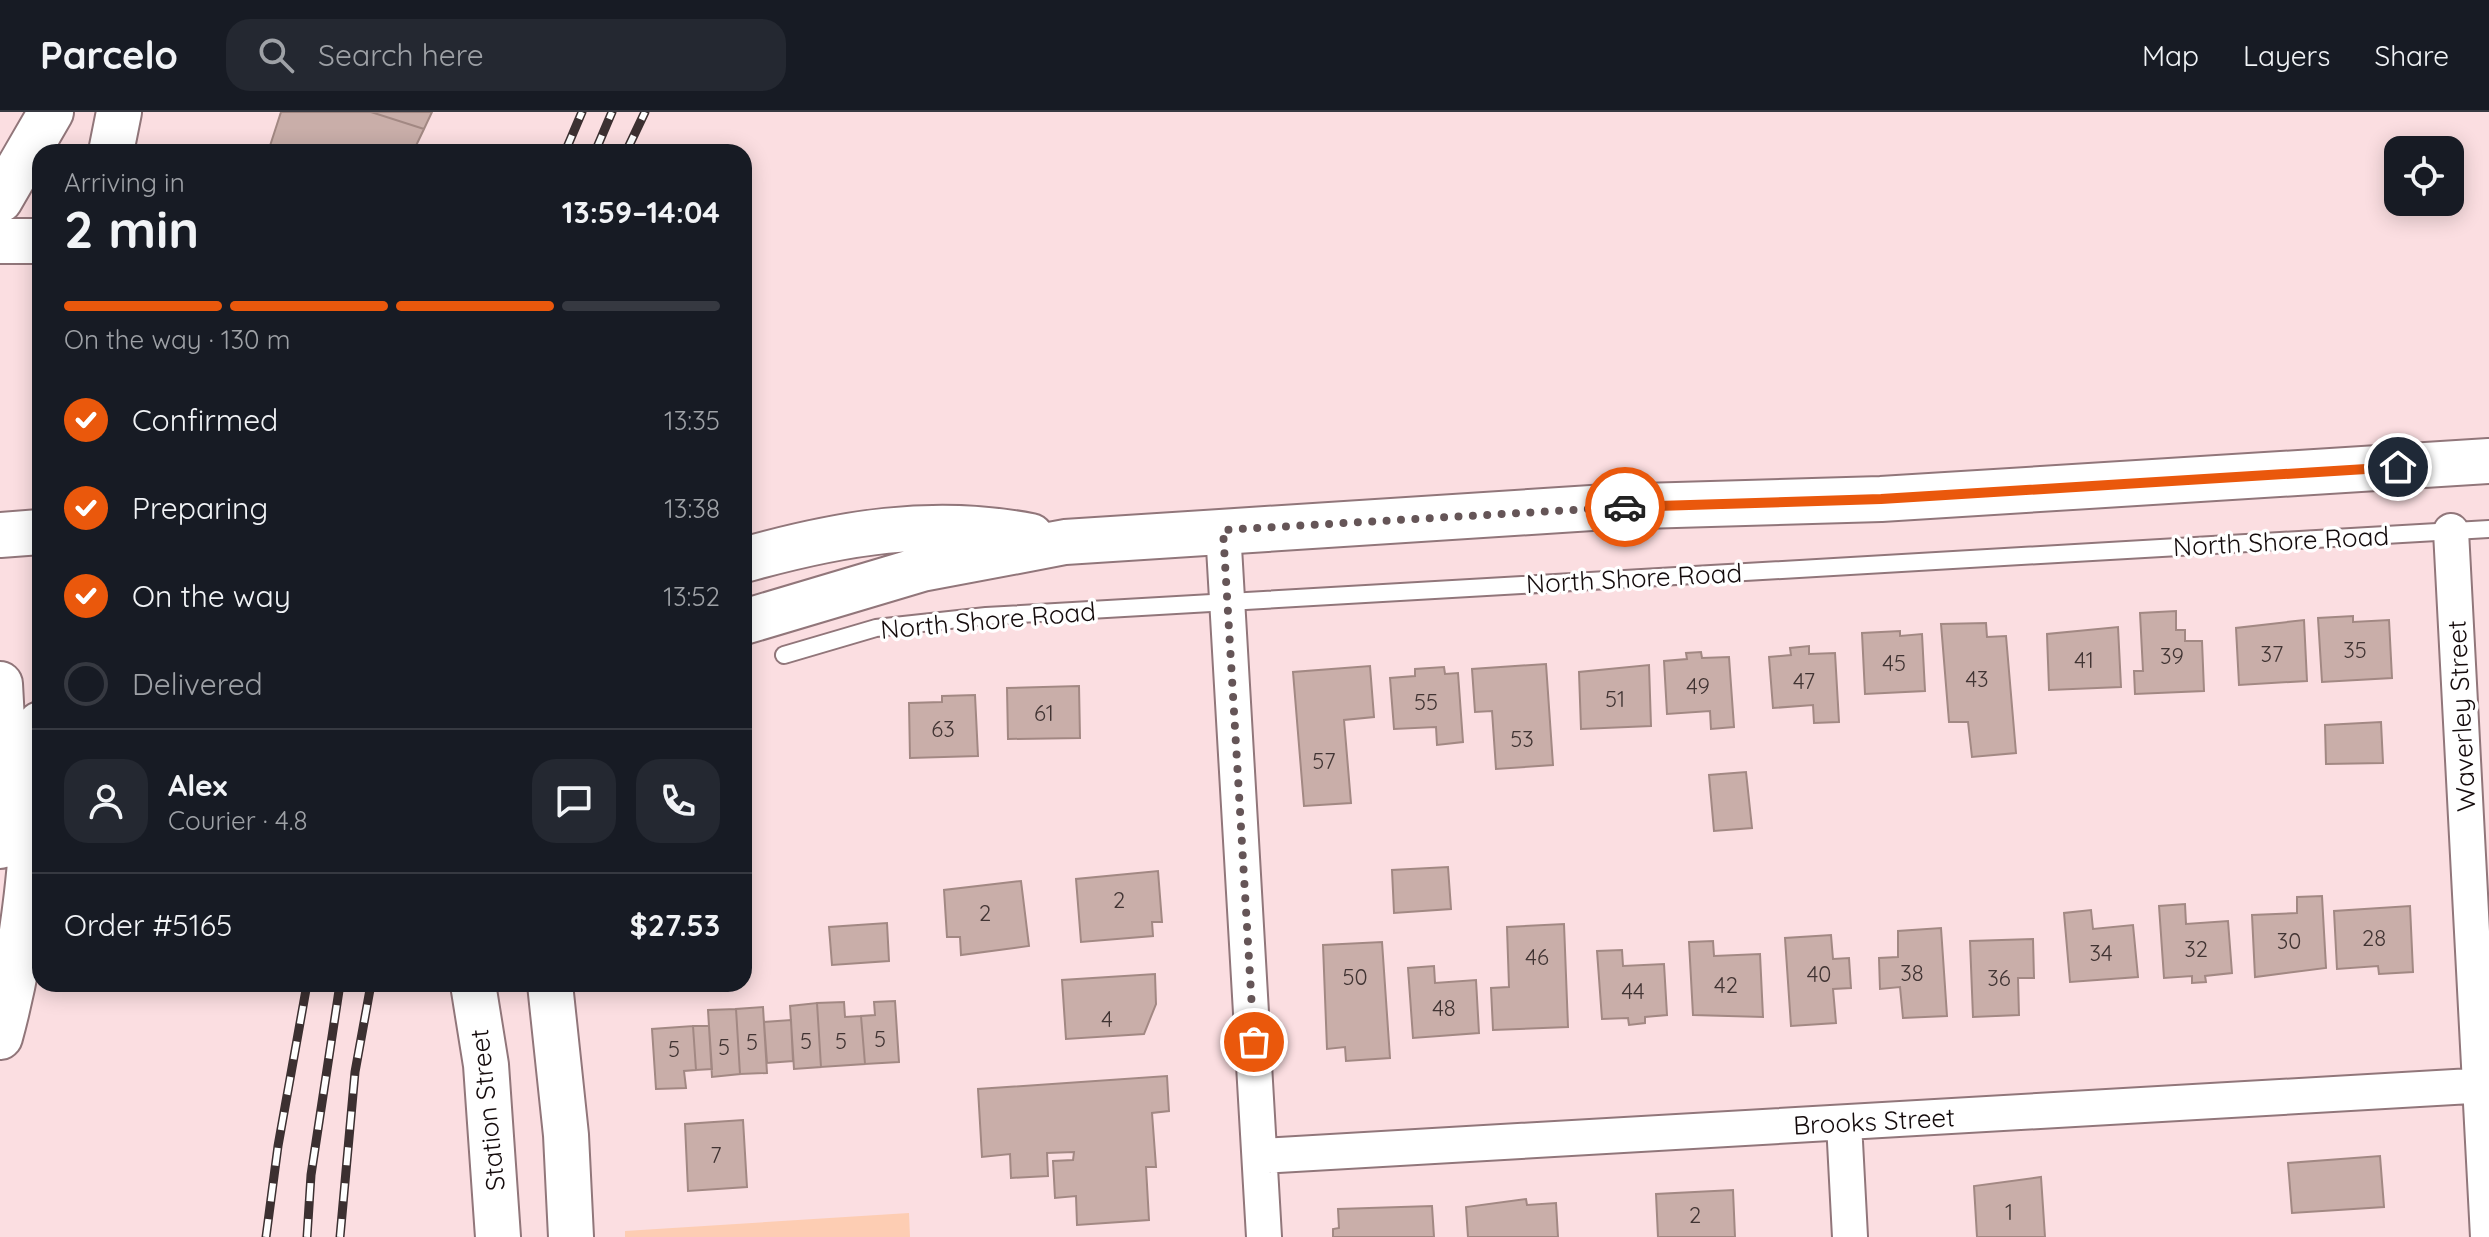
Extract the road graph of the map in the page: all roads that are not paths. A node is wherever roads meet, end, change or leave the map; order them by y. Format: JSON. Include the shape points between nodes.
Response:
{"nodes":[{"id":1,"x":51,"y":112,"type":"edge"},
{"id":2,"x":119,"y":112,"type":"edge"},
{"id":3,"x":32,"y":144,"type":"edge"},
{"id":4,"x":113,"y":144,"type":"edge"},
{"id":5,"x":32,"y":145,"type":"edge"},
{"id":6,"x":0,"y":200,"type":"edge"},
{"id":7,"x":0,"y":241,"type":"edge"},
{"id":8,"x":32,"y":241,"type":"edge"},
{"id":9,"x":2489,"y":461,"type":"edge"},
{"id":10,"x":2489,"y":529,"type":"edge"},
{"id":11,"x":1223,"y":530,"type":"junction"},
{"id":12,"x":2451,"y":531,"type":"junction"},
{"id":13,"x":32,"y":533,"type":"edge"},
{"id":14,"x":0,"y":535,"type":"edge"},
{"id":15,"x":1065,"y":542,"type":"junction"},
{"id":16,"x":752,"y":558,"type":"edge"},
{"id":17,"x":1229,"y":602,"type":"junction"},
{"id":18,"x":752,"y":619,"type":"edge"},
{"id":19,"x":784,"y":655,"type":"dead end"},
{"id":20,"x":0,"y":684,"type":"edge"},
{"id":21,"x":0,"y":846,"type":"edge"},
{"id":22,"x":32,"y":852,"type":"edge"},
{"id":23,"x":474,"y":992,"type":"edge"},
{"id":24,"x":551,"y":992,"type":"edge"},
{"id":25,"x":0,"y":1037,"type":"edge"},
{"id":26,"x":2485,"y":1085,"type":"edge"},
{"id":27,"x":1844,"y":1123,"type":"junction"},
{"id":28,"x":1260,"y":1156,"type":"junction"},
{"id":29,"x":498,"y":1237,"type":"edge"},
{"id":30,"x":571,"y":1237,"type":"edge"},
{"id":31,"x":1264,"y":1237,"type":"edge"},
{"id":32,"x":1850,"y":1237,"type":"edge"},
{"id":33,"x":2488,"y":1237,"type":"edge"}],
"edges":[{"from":1,"to":3,"type":"main road"},
{"from":2,"to":4,"type":"main road"},
{"from":5,"to":6,"type":"main road"},
{"from":7,"to":8,"type":"main road"},
{"from":9,"to":11,"type":"main road","name":"North Shore Road","via":[[1881,499],[1607,507]]},
{"from":10,"to":12,"type":"lane","name":"North Shore Road"},
{"from":11,"to":15,"type":"main road","name":"North Shore Road"},
{"from":11,"to":17,"type":"street"},
{"from":12,"to":17,"type":"lane","name":"North Shore Road"},
{"from":12,"to":26,"type":"street","name":"Waverley Street"},
{"from":13,"to":14,"type":"main road"},
{"from":15,"to":16,"type":"main road","name":"North Shore Road","via":[[1006,531],[926,526],[820,538]]},
{"from":15,"to":18,"type":"main road","name":"North Shore Road","via":[[922,569]]},
{"from":17,"to":19,"type":"lane","name":"North Shore Road","via":[[876,628]]},
{"from":17,"to":28,"type":"street"},
{"from":20,"to":21,"type":"main road"},
{"from":22,"to":25,"type":"main road","via":[[29,900]]},
{"from":23,"to":29,"type":"main road","name":"Station Street","via":[[486,1065]]},
{"from":24,"to":30,"type":"main road"},
{"from":26,"to":27,"type":"street","name":"Brooks Street"},
{"from":26,"to":33,"type":"street","name":"Waverley Street"},
{"from":27,"to":28,"type":"street","name":"Brooks Street"},
{"from":27,"to":32,"type":"street"},
{"from":28,"to":31,"type":"street"}]}
